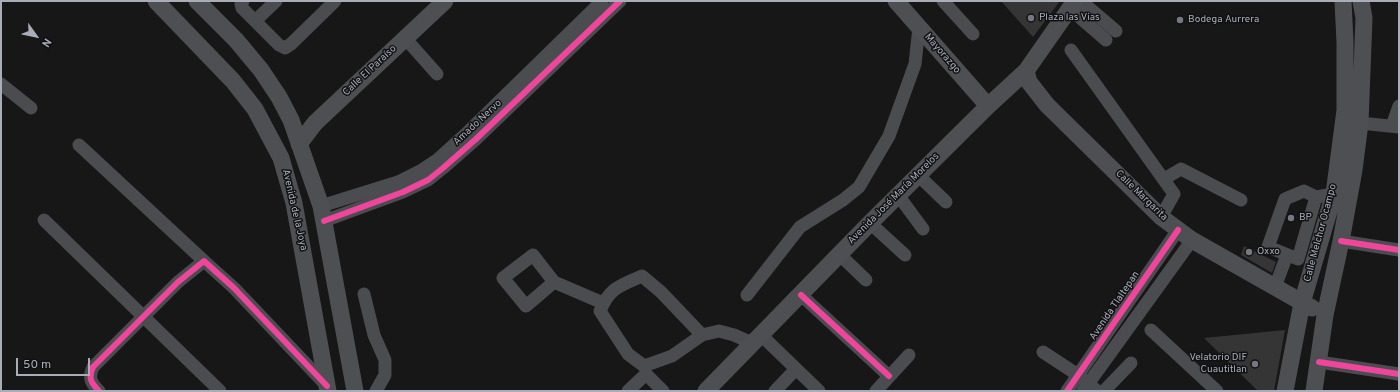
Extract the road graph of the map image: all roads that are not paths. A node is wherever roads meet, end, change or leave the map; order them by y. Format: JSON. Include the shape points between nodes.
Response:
{"nodes":[{"id":1,"x":156,"y":1,"type":"edge"},
{"id":2,"x":197,"y":1,"type":"edge"},
{"id":3,"x":243,"y":1,"type":"edge"},
{"id":4,"x":276,"y":1,"type":"edge"},
{"id":5,"x":335,"y":1,"type":"edge"},
{"id":6,"x":445,"y":1,"type":"edge"},
{"id":7,"x":602,"y":1,"type":"edge"},
{"id":8,"x":620,"y":1,"type":"edge"},
{"id":9,"x":896,"y":1,"type":"edge"},
{"id":10,"x":943,"y":1,"type":"edge"},
{"id":11,"x":1343,"y":1,"type":"edge"},
{"id":12,"x":1361,"y":1,"type":"edge"},
{"id":13,"x":1367,"y":1,"type":"edge"},
{"id":14,"x":1075,"y":3,"type":"edge"},
{"id":15,"x":1364,"y":18,"type":"junction"},
{"id":16,"x":255,"y":21,"type":"junction"},
{"id":17,"x":919,"y":27,"type":"junction"},
{"id":18,"x":973,"y":34,"type":"dead end"},
{"id":19,"x":1111,"y":36,"type":"dead end"},
{"id":20,"x":405,"y":38,"type":"junction"},
{"id":21,"x":1071,"y":50,"type":"dead end"},
{"id":22,"x":1026,"y":71,"type":"junction"},
{"id":23,"x":437,"y":74,"type":"dead end"},
{"id":24,"x":1,"y":84,"type":"edge"},
{"id":25,"x":988,"y":106,"type":"junction"},
{"id":26,"x":1399,"y":106,"type":"edge"},
{"id":27,"x":31,"y":108,"type":"dead end"},
{"id":28,"x":1360,"y":123,"type":"junction"},
{"id":29,"x":1396,"y":126,"type":"edge"},
{"id":30,"x":299,"y":144,"type":"junction"},
{"id":31,"x":79,"y":145,"type":"dead end"},
{"id":32,"x":918,"y":176,"type":"junction"},
{"id":33,"x":1164,"y":179,"type":"junction"},
{"id":34,"x":1334,"y":194,"type":"junction"},
{"id":35,"x":898,"y":195,"type":"junction"},
{"id":36,"x":1316,"y":197,"type":"junction"},
{"id":37,"x":1241,"y":200,"type":"dead end"},
{"id":38,"x":946,"y":202,"type":"dead end"},
{"id":39,"x":322,"y":214,"type":"junction"},
{"id":40,"x":1161,"y":217,"type":"junction"},
{"id":41,"x":44,"y":220,"type":"dead end"},
{"id":42,"x":870,"y":223,"type":"junction"},
{"id":43,"x":923,"y":229,"type":"dead end"},
{"id":44,"x":1185,"y":235,"type":"junction"},
{"id":45,"x":1341,"y":241,"type":"junction"},
{"id":46,"x":1399,"y":250,"type":"edge"},
{"id":47,"x":839,"y":254,"type":"junction"},
{"id":48,"x":905,"y":255,"type":"dead end"},
{"id":49,"x":1300,"y":259,"type":"junction"},
{"id":50,"x":204,"y":261,"type":"junction"},
{"id":51,"x":866,"y":280,"type":"dead end"},
{"id":52,"x":554,"y":282,"type":"dead end"},
{"id":53,"x":1275,"y":287,"type":"junction"},
{"id":54,"x":364,"y":294,"type":"dead end"},
{"id":55,"x":747,"y":295,"type":"dead end"},
{"id":56,"x":800,"y":295,"type":"junction"},
{"id":57,"x":603,"y":303,"type":"junction"},
{"id":58,"x":1302,"y":303,"type":"junction"},
{"id":59,"x":1128,"y":305,"type":"junction"},
{"id":60,"x":1139,"y":313,"type":"junction"},
{"id":61,"x":1325,"y":315,"type":"junction"},
{"id":62,"x":144,"y":317,"type":"junction"},
{"id":63,"x":1150,"y":330,"type":"dead end"},
{"id":64,"x":702,"y":335,"type":"junction"},
{"id":65,"x":756,"y":339,"type":"junction"},
{"id":66,"x":1043,"y":352,"type":"dead end"},
{"id":67,"x":909,"y":355,"type":"dead end"},
{"id":68,"x":1319,"y":362,"type":"junction"},
{"id":69,"x":1130,"y":363,"type":"dead end"},
{"id":70,"x":796,"y":369,"type":"junction"},
{"id":71,"x":1399,"y":374,"type":"edge"},
{"id":72,"x":888,"y":376,"type":"junction"},
{"id":73,"x":1086,"y":385,"type":"edge"},
{"id":74,"x":327,"y":388,"type":"edge"},
{"id":75,"x":358,"y":388,"type":"edge"},
{"id":76,"x":99,"y":391,"type":"edge"},
{"id":77,"x":220,"y":391,"type":"edge"},
{"id":78,"x":376,"y":391,"type":"edge"},
{"id":79,"x":628,"y":391,"type":"edge"},
{"id":80,"x":663,"y":391,"type":"edge"},
{"id":81,"x":706,"y":391,"type":"edge"},
{"id":82,"x":775,"y":391,"type":"edge"},
{"id":83,"x":819,"y":391,"type":"edge"},
{"id":84,"x":876,"y":391,"type":"edge"},
{"id":85,"x":1067,"y":391,"type":"edge"},
{"id":86,"x":1104,"y":391,"type":"edge"},
{"id":87,"x":1216,"y":391,"type":"edge"},
{"id":88,"x":1285,"y":391,"type":"edge"},
{"id":89,"x":1314,"y":391,"type":"edge"}],
"edges":[{"from":1,"to":74,"type":"main road","name":"Avenida de la Joya","via":[[233,81],[254,108],[281,158],[294,203]]},
{"from":2,"to":30,"type":"main road","via":[[236,40],[261,70],[282,102]]},
{"from":3,"to":16,"type":"street","via":[[242,8]]},
{"from":4,"to":16,"type":"street"},
{"from":5,"to":16,"type":"street","via":[[285,48]]},
{"from":6,"to":20,"type":"main road","name":"Calle El Paraíso"},
{"from":7,"to":39,"type":"street","name":"Amado Nervo","via":[[437,160],[398,182]]},
{"from":8,"to":39,"type":"street","name":"Amado Nervo","via":[[476,139],[428,180],[403,192]]},
{"from":9,"to":17,"type":"main road","name":"Mayorazgo"},
{"from":10,"to":18,"type":"street"},
{"from":11,"to":34,"type":"main road","name":"Calle Melchor Ocampo","via":[[1345,110]]},
{"from":12,"to":15,"type":"main road","name":"Calle Melchor Ocampo"},
{"from":13,"to":15,"type":"street","name":"Calle Melchor Ocampo"},
{"from":14,"to":19,"type":"street"},
{"from":14,"to":22,"type":"main road","name":"Avenida José María Morelos"},
{"from":15,"to":28,"type":"main road","name":"Calle Melchor Ocampo"},
{"from":17,"to":25,"type":"main road","name":"Mayorazgo"},
{"from":17,"to":55,"type":"street","via":[[915,64],[889,136],[859,187],[800,227]]},
{"from":20,"to":23,"type":"street"},
{"from":20,"to":30,"type":"main road","name":"Calle El Paraíso","via":[[315,123]]},
{"from":21,"to":33,"type":"street"},
{"from":22,"to":25,"type":"main road","name":"Avenida José María Morelos"},
{"from":22,"to":40,"type":"main road","name":"Calle Margarita","via":[[1029,82],[1047,105]]},
{"from":24,"to":27,"type":"street"},
{"from":25,"to":32,"type":"main road","name":"Avenida José María Morelos"},
{"from":26,"to":29,"type":"street"},
{"from":28,"to":29,"type":"street"},
{"from":28,"to":45,"type":"main road","name":"Calle Melchor Ocampo"},
{"from":30,"to":39,"type":"main road"},
{"from":31,"to":50,"type":"street"},
{"from":32,"to":35,"type":"main road","name":"Avenida José María Morelos"},
{"from":32,"to":38,"type":"street"},
{"from":33,"to":37,"type":"street","via":[[1181,168]]},
{"from":33,"to":40,"type":"street","via":[[1174,194]]},
{"from":34,"to":36,"type":"street"},
{"from":34,"to":49,"type":"main road","name":"Calle Melchor Ocampo"},
{"from":35,"to":42,"type":"main road","name":"Avenida José María Morelos"},
{"from":35,"to":43,"type":"street"},
{"from":36,"to":49,"type":"street"},
{"from":36,"to":49,"type":"street","via":[[1304,191],[1285,199],[1268,247]]},
{"from":39,"to":75,"type":"main road"},
{"from":40,"to":44,"type":"main road","name":"Calle Margarita"},
{"from":41,"to":62,"type":"street"},
{"from":42,"to":47,"type":"main road","name":"Avenida José María Morelos"},
{"from":42,"to":48,"type":"street"},
{"from":44,"to":53,"type":"main road","name":"Calle Margarita"},
{"from":44,"to":59,"type":"street","name":"Avenida Tlaltepan"},
{"from":44,"to":60,"type":"street","name":"Avenida Tlaltepan"},
{"from":45,"to":46,"type":"street"},
{"from":45,"to":61,"type":"main road","name":"Calle Melchor Ocampo"},
{"from":47,"to":51,"type":"street"},
{"from":47,"to":56,"type":"main road","name":"Avenida José María Morelos"},
{"from":49,"to":53,"type":"street"},
{"from":49,"to":58,"type":"main road","name":"Calle Melchor Ocampo"},
{"from":50,"to":62,"type":"street","via":[[178,282]]},
{"from":50,"to":74,"type":"street","via":[[234,288]]},
{"from":52,"to":57,"type":"street"},
{"from":53,"to":58,"type":"main road","name":"Calle Margarita"},
{"from":54,"to":78,"type":"street","via":[[374,335],[385,360],[385,375]]},
{"from":56,"to":65,"type":"main road","name":"Avenida José María Morelos"},
{"from":56,"to":72,"type":"street"},
{"from":57,"to":64,"type":"street","via":[[616,287],[642,276]]},
{"from":57,"to":64,"type":"street","via":[[600,311],[624,348],[644,366],[672,356]]},
{"from":58,"to":61,"type":"main road","name":"Calle Margarita"},
{"from":58,"to":88,"type":"main road","name":"Calle Melchor Ocampo"},
{"from":59,"to":60,"type":"street"},
{"from":59,"to":73,"type":"street","name":"Avenida Tlaltepan"},
{"from":60,"to":73,"type":"street","name":"Avenida Tlaltepan"},
{"from":61,"to":68,"type":"main road","name":"Calle Melchor Ocampo"},
{"from":62,"to":76,"type":"street","via":[[93,367],[91,383]]},
{"from":62,"to":77,"type":"street"},
{"from":63,"to":87,"type":"street"},
{"from":64,"to":65,"type":"street","via":[[719,331]]},
{"from":65,"to":70,"type":"street"},
{"from":65,"to":81,"type":"main road","name":"Avenida José María Morelos"},
{"from":66,"to":73,"type":"street"},
{"from":67,"to":72,"type":"street"},
{"from":68,"to":71,"type":"street"},
{"from":68,"to":89,"type":"main road","name":"Calle Melchor Ocampo"},
{"from":69,"to":86,"type":"street"},
{"from":70,"to":82,"type":"street"},
{"from":70,"to":83,"type":"street"},
{"from":72,"to":84,"type":"street"},
{"from":73,"to":85,"type":"street","name":"Avenida Tlaltepan"},
{"from":79,"to":80,"type":"street","via":[[646,374]]}]}
